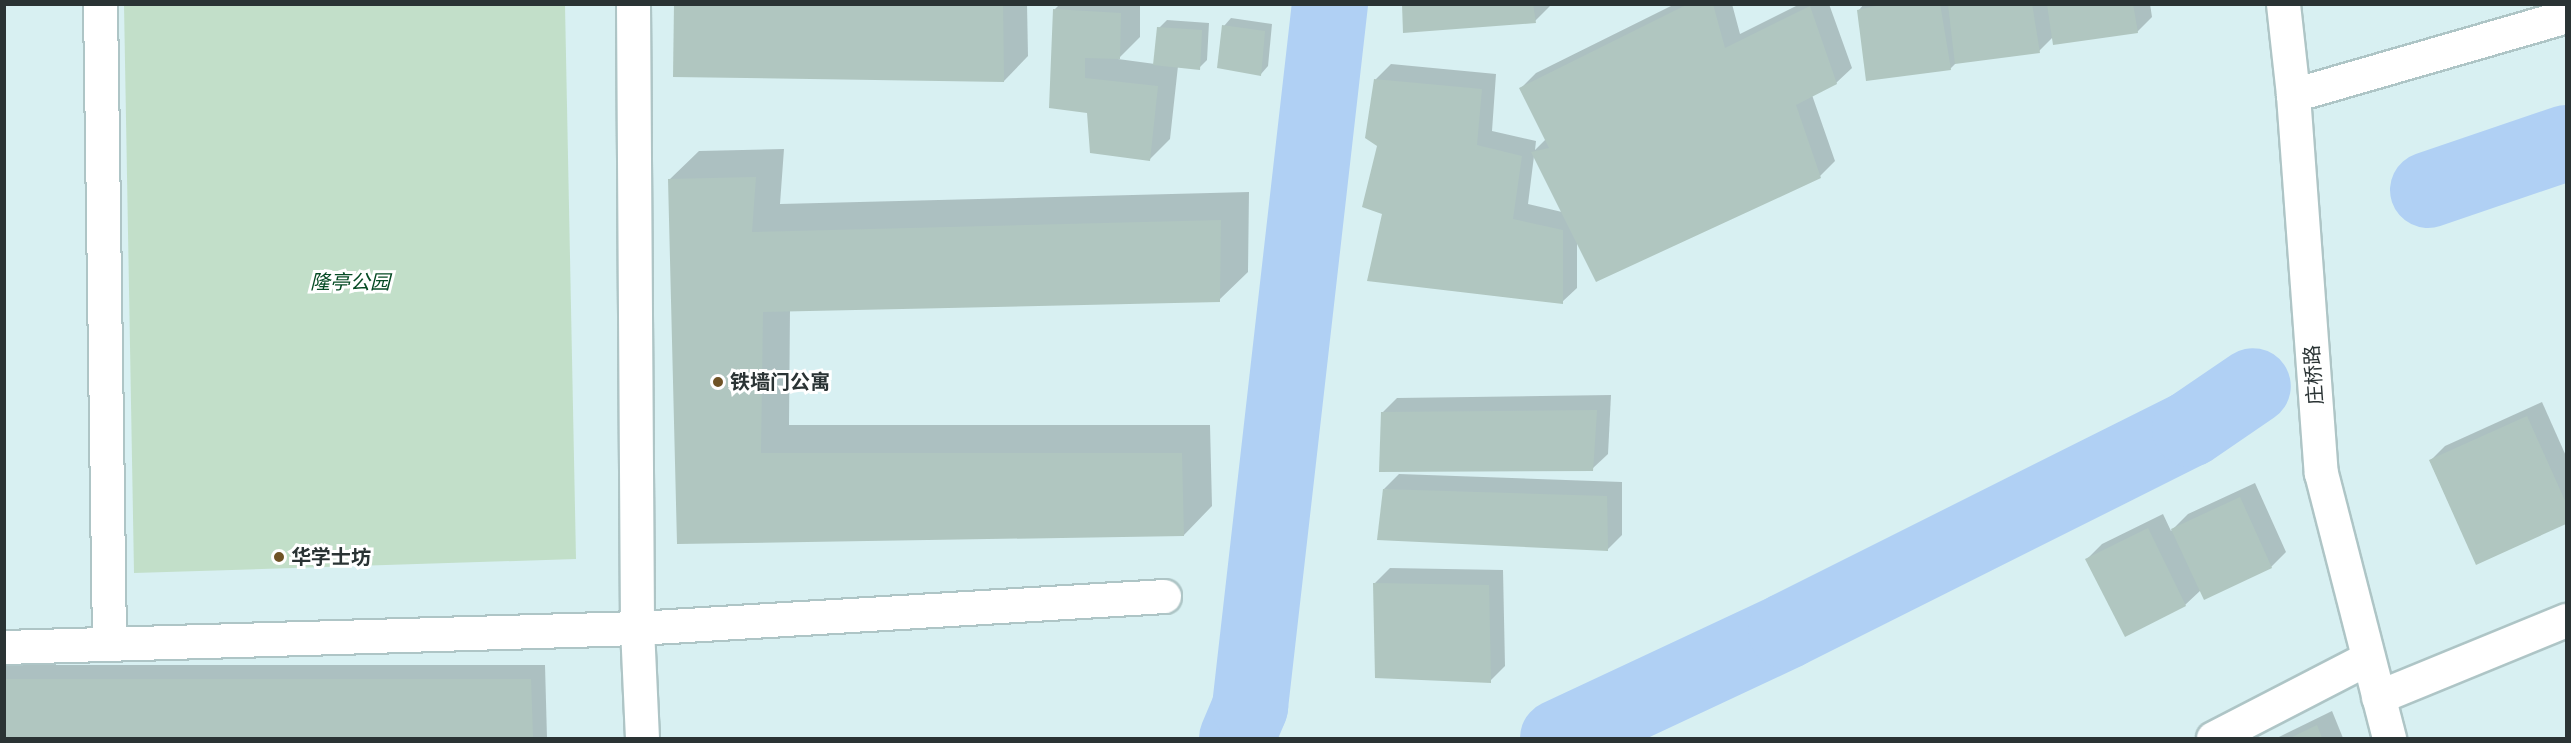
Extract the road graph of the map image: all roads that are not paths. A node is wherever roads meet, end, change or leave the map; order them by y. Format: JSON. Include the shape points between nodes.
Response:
{"nodes":[{"id":1,"x":100,"y":4,"type":"edge"},
{"id":2,"x":633,"y":4,"type":"edge"},
{"id":3,"x":2283,"y":4,"type":"edge"},
{"id":4,"x":2566,"y":16,"type":"edge"},
{"id":5,"x":2293,"y":95,"type":"junction"},
{"id":6,"x":1164,"y":596,"type":"dead end"},
{"id":7,"x":2566,"y":620,"type":"edge"},
{"id":8,"x":637,"y":628,"type":"junction"},
{"id":9,"x":109,"y":643,"type":"junction"},
{"id":10,"x":4,"y":646,"type":"edge"},
{"id":11,"x":2368,"y":658,"type":"junction"},
{"id":12,"x":2378,"y":697,"type":"junction"},
{"id":13,"x":642,"y":738,"type":"edge"},
{"id":14,"x":2213,"y":738,"type":"edge"},
{"id":15,"x":2389,"y":738,"type":"edge"}],
"edges":[{"from":1,"to":9,"type":"street"},
{"from":2,"to":8,"type":"street"},
{"from":3,"to":5,"type":"street","name":"庄桥路"},
{"from":4,"to":5,"type":"street"},
{"from":5,"to":11,"type":"street","name":"庄桥路","via":[[2321,473]]},
{"from":6,"to":8,"type":"street"},
{"from":7,"to":12,"type":"street"},
{"from":8,"to":9,"type":"street"},
{"from":8,"to":13,"type":"street"},
{"from":9,"to":10,"type":"street"},
{"from":11,"to":12,"type":"street","name":"庄桥路"},
{"from":11,"to":14,"type":"street"},
{"from":12,"to":15,"type":"street","name":"庄桥路"}]}
